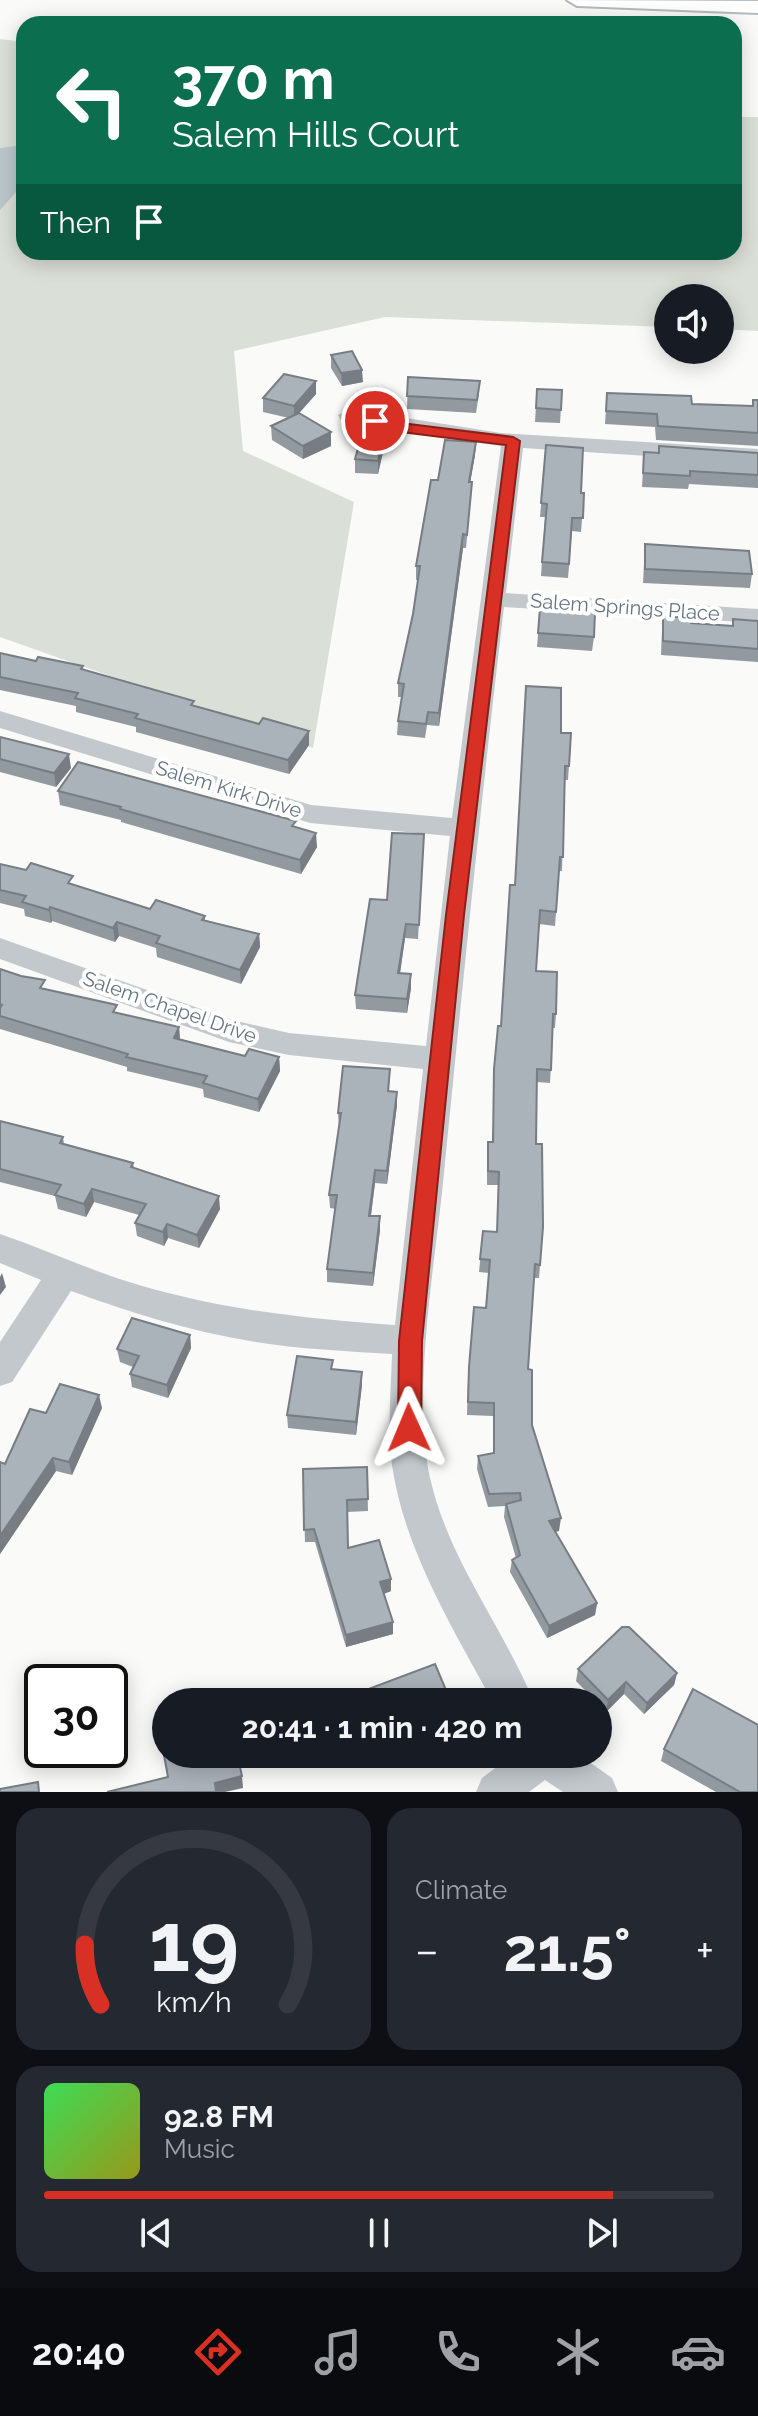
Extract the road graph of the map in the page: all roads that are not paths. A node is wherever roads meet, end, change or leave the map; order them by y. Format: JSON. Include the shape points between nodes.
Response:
{"nodes":[{"id":1,"x":577,"y":0,"type":"edge"},
{"id":2,"x":758,"y":7,"type":"edge"},
{"id":3,"x":349,"y":415,"type":"dead end"},
{"id":4,"x":513,"y":441,"type":"junction"},
{"id":5,"x":758,"y":456,"type":"edge"},
{"id":6,"x":493,"y":599,"type":"junction"},
{"id":7,"x":758,"y":616,"type":"edge"},
{"id":8,"x":0,"y":719,"type":"edge"},
{"id":9,"x":464,"y":828,"type":"junction"},
{"id":10,"x":0,"y":948,"type":"edge"},
{"id":11,"x":440,"y":1059,"type":"junction"},
{"id":12,"x":0,"y":1248,"type":"edge"},
{"id":13,"x":62,"y":1276,"type":"junction"},
{"id":14,"x":410,"y":1341,"type":"junction"},
{"id":15,"x":0,"y":1371,"type":"edge"},
{"id":16,"x":506,"y":1688,"type":"edge"},
{"id":17,"x":526,"y":1768,"type":"edge"},
{"id":18,"x":562,"y":1768,"type":"edge"},
{"id":19,"x":496,"y":1792,"type":"edge"},
{"id":20,"x":598,"y":1792,"type":"edge"}],
"edges":[{"from":1,"to":2,"type":"main road"},
{"from":3,"to":4,"type":"street","via":[[401,428]]},
{"from":4,"to":5,"type":"street"},
{"from":4,"to":6,"type":"street"},
{"from":6,"to":7,"type":"street","name":"Salem Springs Place"},
{"from":6,"to":9,"type":"street"},
{"from":8,"to":9,"type":"street","name":"Salem Kirk Drive","via":[[310,814]]},
{"from":9,"to":11,"type":"street"},
{"from":10,"to":11,"type":"street","name":"Salem Chapel Drive","via":[[229,1031],[289,1044]]},
{"from":11,"to":14,"type":"street"},
{"from":12,"to":13,"type":"street"},
{"from":13,"to":14,"type":"street","via":[[227,1322]]},
{"from":13,"to":15,"type":"street"},
{"from":14,"to":16,"type":"street","via":[[412,1479],[448,1582]]},
{"from":17,"to":19,"type":"street"},
{"from":18,"to":20,"type":"street"}]}
